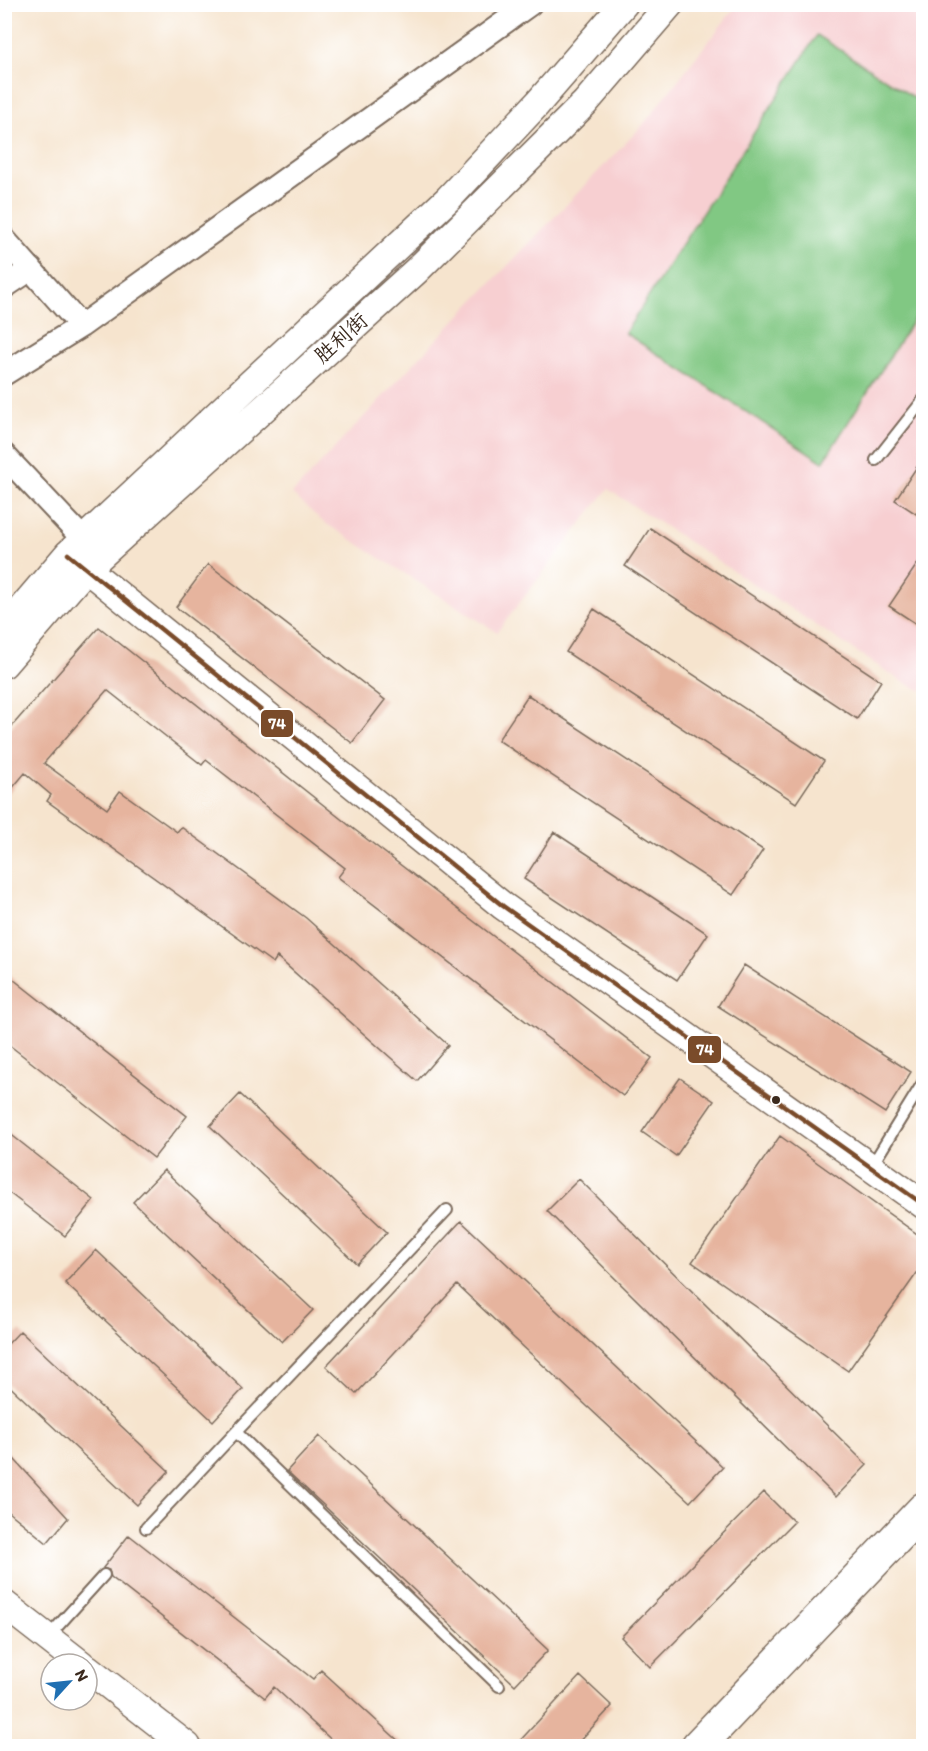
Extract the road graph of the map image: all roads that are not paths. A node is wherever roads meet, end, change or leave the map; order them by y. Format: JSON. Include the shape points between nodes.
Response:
{"nodes":[{"id":1,"x":530,"y":4,"type":"edge"},
{"id":2,"x":624,"y":4,"type":"edge"},
{"id":3,"x":670,"y":4,"type":"edge"},
{"id":4,"x":4,"y":239,"type":"edge"},
{"id":5,"x":31,"y":269,"type":"junction"},
{"id":6,"x":4,"y":287,"type":"edge"},
{"id":7,"x":81,"y":326,"type":"junction"},
{"id":8,"x":4,"y":374,"type":"edge"},
{"id":9,"x":924,"y":399,"type":"edge"},
{"id":10,"x":4,"y":455,"type":"edge"},
{"id":11,"x":876,"y":460,"type":"dead end"},
{"id":12,"x":79,"y":554,"type":"junction"},
{"id":13,"x":4,"y":629,"type":"edge"},
{"id":14,"x":4,"y":664,"type":"edge"},
{"id":15,"x":924,"y":1081,"type":"edge"},
{"id":16,"x":870,"y":1167,"type":"junction"},
{"id":17,"x":924,"y":1205,"type":"edge"},
{"id":18,"x":447,"y":1210,"type":"dead end"},
{"id":19,"x":236,"y":1432,"type":"junction"},
{"id":20,"x":924,"y":1509,"type":"edge"},
{"id":21,"x":146,"y":1528,"type":"dead end"},
{"id":22,"x":104,"y":1575,"type":"dead end"},
{"id":23,"x":4,"y":1604,"type":"edge"},
{"id":24,"x":48,"y":1638,"type":"junction"},
{"id":25,"x":66,"y":1652,"type":"edge"},
{"id":26,"x":99,"y":1677,"type":"edge"},
{"id":27,"x":499,"y":1686,"type":"dead end"},
{"id":28,"x":187,"y":1746,"type":"edge"},
{"id":29,"x":698,"y":1746,"type":"edge"}],
"edges":[{"from":1,"to":7,"type":"street"},
{"from":2,"to":12,"type":"street","name":"胜利街","via":[[448,199]]},
{"from":3,"to":12,"type":"street","name":"胜利街","via":[[585,103],[424,262]]},
{"from":4,"to":5,"type":"street"},
{"from":5,"to":6,"type":"street"},
{"from":5,"to":7,"type":"street"},
{"from":7,"to":8,"type":"street"},
{"from":9,"to":11,"type":"lane"},
{"from":10,"to":12,"type":"street"},
{"from":12,"to":13,"type":"street","name":"胜利街"},
{"from":12,"to":14,"type":"street","name":"胜利街"},
{"from":12,"to":16,"type":"street","via":[[503,906]]},
{"from":15,"to":16,"type":"lane"},
{"from":16,"to":17,"type":"street"},
{"from":18,"to":19,"type":"lane"},
{"from":19,"to":21,"type":"lane"},
{"from":19,"to":27,"type":"lane"},
{"from":20,"to":29,"type":"main road"},
{"from":22,"to":24,"type":"lane"},
{"from":23,"to":24,"type":"street"},
{"from":24,"to":25,"type":"street"},
{"from":26,"to":28,"type":"street"}]}
